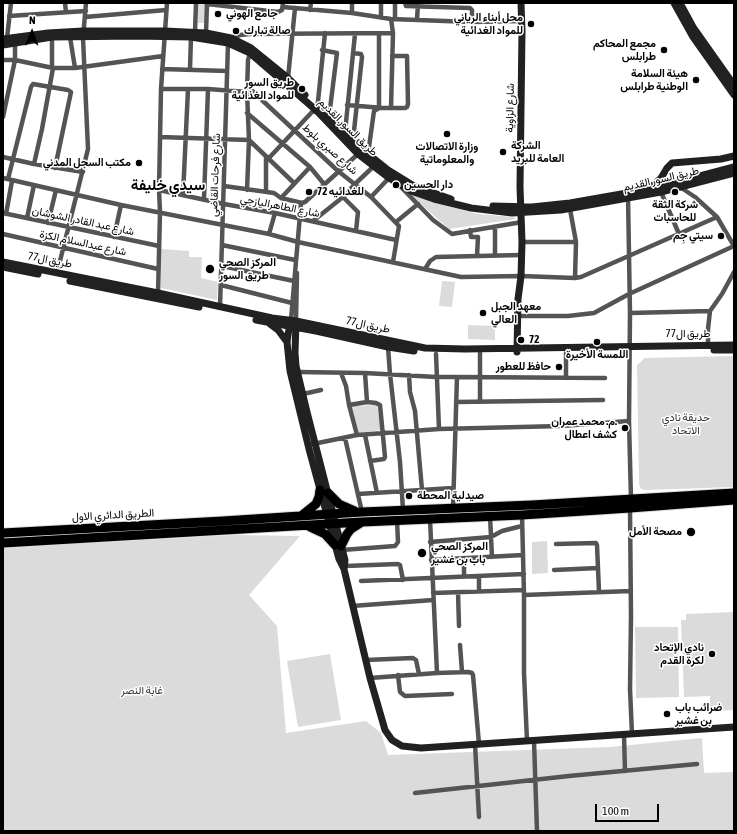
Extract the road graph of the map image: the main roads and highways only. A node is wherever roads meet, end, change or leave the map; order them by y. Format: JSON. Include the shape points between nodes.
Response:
{"nodes":[{"id":1,"x":521,"y":3,"type":"edge"},
{"id":2,"x":674,"y":3,"type":"edge"},
{"id":3,"x":680,"y":3,"type":"edge"},
{"id":4,"x":83,"y":34,"type":"junction"},
{"id":5,"x":193,"y":35,"type":"junction"},
{"id":6,"x":230,"y":40,"type":"junction"},
{"id":7,"x":4,"y":41,"type":"edge"},
{"id":8,"x":717,"y":66,"type":"junction"},
{"id":9,"x":734,"y":85,"type":"edge"},
{"id":10,"x":734,"y":95,"type":"edge"},
{"id":11,"x":316,"y":108,"type":"junction"},
{"id":12,"x":734,"y":156,"type":"edge"},
{"id":13,"x":734,"y":167,"type":"edge"},
{"id":14,"x":666,"y":170,"type":"junction"},
{"id":15,"x":734,"y":173,"type":"edge"},
{"id":16,"x":686,"y":182,"type":"junction"},
{"id":17,"x":677,"y":185,"type":"junction"},
{"id":18,"x":648,"y":189,"type":"junction"},
{"id":19,"x":428,"y":194,"type":"junction"},
{"id":20,"x":628,"y":196,"type":"junction"},
{"id":21,"x":521,"y":210,"type":"junction"},
{"id":22,"x":3,"y":262,"type":"edge"},
{"id":23,"x":3,"y":267,"type":"edge"},
{"id":24,"x":158,"y":296,"type":"junction"},
{"id":25,"x":267,"y":322,"type":"junction"},
{"id":26,"x":293,"y":324,"type":"junction"},
{"id":27,"x":287,"y":342,"type":"junction"},
{"id":28,"x":734,"y":345,"type":"edge"},
{"id":29,"x":630,"y":348,"type":"junction"},
{"id":30,"x":517,"y":350,"type":"junction"},
{"id":31,"x":734,"y":350,"type":"edge"},
{"id":32,"x":311,"y":444,"type":"junction"},
{"id":33,"x":324,"y":491,"type":"junction"},
{"id":34,"x":734,"y":498,"type":"edge"},
{"id":35,"x":630,"y":504,"type":"junction"},
{"id":36,"x":359,"y":512,"type":"junction"},
{"id":37,"x":330,"y":514,"type":"junction"},
{"id":38,"x":301,"y":516,"type":"junction"},
{"id":39,"x":362,"y":522,"type":"junction"},
{"id":40,"x":333,"y":524,"type":"junction"},
{"id":41,"x":222,"y":526,"type":"junction"},
{"id":42,"x":307,"y":526,"type":"junction"},
{"id":43,"x":3,"y":533,"type":"edge"},
{"id":44,"x":3,"y":543,"type":"edge"},
{"id":45,"x":340,"y":547,"type":"junction"},
{"id":46,"x":734,"y":728,"type":"edge"}],
"edges":[{"from":1,"to":21,"type":"main road","name":"شارع الزاوية"},
{"from":2,"to":8,"type":"main road","via":[[693,37]]},
{"from":3,"to":8,"type":"main road"},
{"from":4,"to":5,"type":"main road","name":"طريق السور القديم"},
{"from":4,"to":7,"type":"main road","name":"طريق السور القديم"},
{"from":4,"to":7,"type":"main road","name":"طريق السور القديم","via":[[48,33]]},
{"from":5,"to":6,"type":"main road","name":"طريق السور القديم"},
{"from":5,"to":6,"type":"main road","name":"طريق السور القديم","via":[[206,33]]},
{"from":6,"to":11,"type":"main road","name":"طريق السور القديم","via":[[250,53]]},
{"from":6,"to":11,"type":"main road","name":"طريق السور القديم","via":[[251,48],[288,78]]},
{"from":8,"to":9,"type":"main road"},
{"from":8,"to":10,"type":"main road"},
{"from":11,"to":19,"type":"main road","name":"طريق السور القديم","via":[[388,170]]},
{"from":11,"to":19,"type":"main road","name":"طريق السور القديم","via":[[358,154],[389,178],[411,191]]},
{"from":12,"to":14,"type":"main road","via":[[676,162],[670,164]]},
{"from":13,"to":16,"type":"main road","name":"طريق السور القديم"},
{"from":14,"to":17,"type":"main road"},
{"from":14,"to":18,"type":"main road"},
{"from":15,"to":16,"type":"main road","name":"طريق السور القديم"},
{"from":16,"to":17,"type":"main road","name":"طريق السور القديم"},
{"from":17,"to":18,"type":"main road","name":"طريق السور القديم"},
{"from":17,"to":20,"type":"main road","name":"طريق السور القديم","via":[[661,192]]},
{"from":18,"to":20,"type":"main road","name":"طريق السور القديم"},
{"from":19,"to":21,"type":"main road","name":"طريق السور القديم"},
{"from":20,"to":21,"type":"main road","name":"طريق السور القديم"},
{"from":20,"to":21,"type":"main road","name":"طريق السور القديم","via":[[570,209]]},
{"from":21,"to":30,"type":"main road","name":"شارع الزاوية","via":[[522,255]]},
{"from":22,"to":24,"type":"main road","name":"طريق ال77"},
{"from":23,"to":24,"type":"main road","name":"طريق ال77"},
{"from":24,"to":25,"type":"main road"},
{"from":24,"to":26,"type":"main road","name":"طريق ال77"},
{"from":25,"to":26,"type":"main road"},
{"from":25,"to":27,"type":"main road","via":[[278,330]]},
{"from":26,"to":27,"type":"main road"},
{"from":26,"to":30,"type":"main road","name":"طريق ال77","via":[[425,348]]},
{"from":26,"to":30,"type":"main road","via":[[388,347],[436,354]]},
{"from":26,"to":32,"type":"main road","via":[[295,353]]},
{"from":27,"to":32,"type":"main road","via":[[290,371]]},
{"from":28,"to":29,"type":"main road","name":"طريق ال77"},
{"from":29,"to":30,"type":"main road","name":"طريق ال77"},
{"from":29,"to":30,"type":"main road","via":[[566,353]]},
{"from":29,"to":31,"type":"main road"},
{"from":32,"to":33,"type":"main road"},
{"from":33,"to":36,"type":"highway","via":[[339,504]]},
{"from":33,"to":37,"type":"main road"},
{"from":33,"to":38,"type":"highway","via":[[316,504]]},
{"from":34,"to":35,"type":"highway"},
{"from":35,"to":36,"type":"highway"},
{"from":35,"to":39,"type":"highway","via":[[522,515]]},
{"from":36,"to":37,"type":"highway"},
{"from":37,"to":38,"type":"highway"},
{"from":37,"to":40,"type":"main road"},
{"from":38,"to":41,"type":"highway"},
{"from":39,"to":40,"type":"highway"},
{"from":39,"to":45,"type":"highway","via":[[351,529]]},
{"from":40,"to":42,"type":"highway"},
{"from":40,"to":45,"type":"main road"},
{"from":41,"to":42,"type":"highway"},
{"from":41,"to":43,"type":"highway","name":"الطريق الدائري الاول"},
{"from":41,"to":44,"type":"highway","name":"الطريق الدائري الاول"},
{"from":42,"to":45,"type":"highway","via":[[325,534]]},
{"from":45,"to":46,"type":"main road","via":[[340,562],[344,568],[385,730],[398,744],[422,748]]}]}
